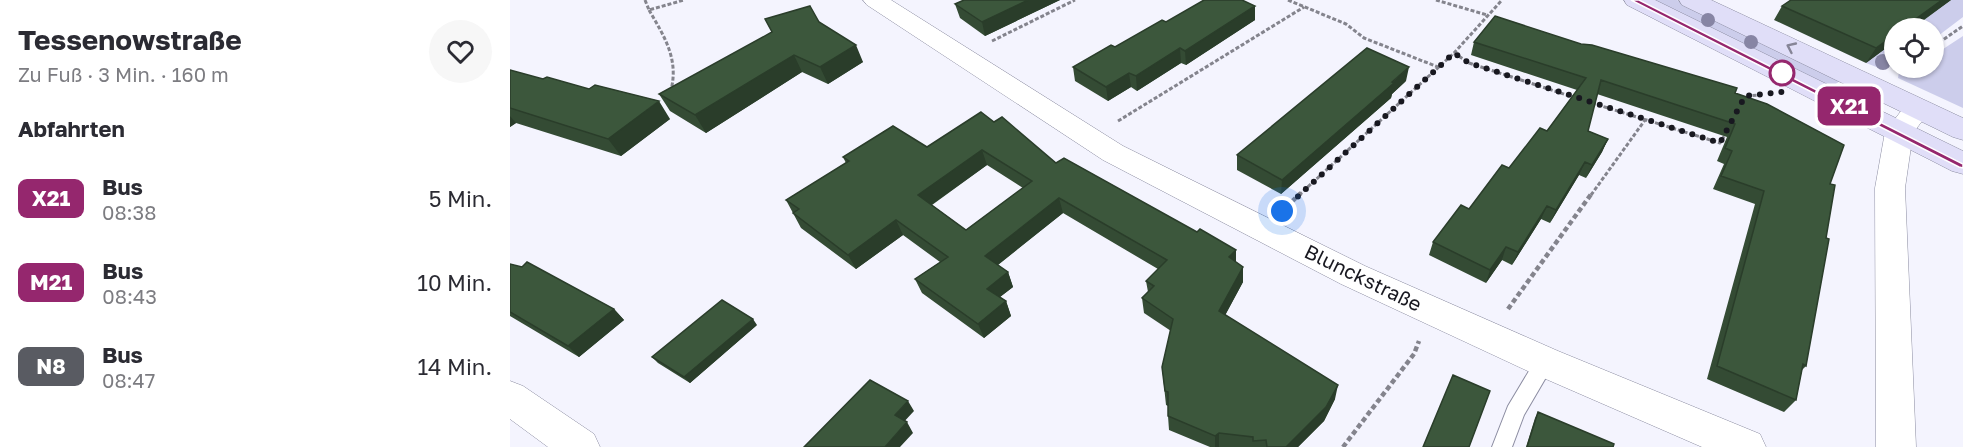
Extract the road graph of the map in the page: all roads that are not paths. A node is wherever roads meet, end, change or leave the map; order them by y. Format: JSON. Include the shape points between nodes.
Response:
{"nodes":[{"id":1,"x":875,"y":0,"type":"edge"},
{"id":2,"x":1636,"y":0,"type":"edge"},
{"id":3,"x":1691,"y":0,"type":"edge"},
{"id":4,"x":1908,"y":120,"type":"junction"},
{"id":5,"x":1963,"y":130,"type":"edge"},
{"id":6,"x":1963,"y":164,"type":"edge"},
{"id":7,"x":1545,"y":362,"type":"junction"},
{"id":8,"x":510,"y":398,"type":"edge"},
{"id":9,"x":580,"y":447,"type":"edge"},
{"id":10,"x":1503,"y":447,"type":"edge"},
{"id":11,"x":1746,"y":447,"type":"edge"},
{"id":12,"x":1896,"y":447,"type":"edge"}],
"edges":[{"from":1,"to":7,"type":"street","name":"Blunckstraße","via":[[1113,153],[1353,275]]},
{"from":2,"to":4,"type":"main road"},
{"from":4,"to":3,"type":"main road","one_way":true},
{"from":4,"to":5,"type":"main road"},
{"from":4,"to":6,"type":"main road"},
{"from":4,"to":12,"type":"street","via":[[1890,188]]},
{"from":7,"to":10,"type":"lane","via":[[1515,412]]},
{"from":7,"to":11,"type":"street","name":"Blunckstraße"},
{"from":8,"to":9,"type":"street"}]}
